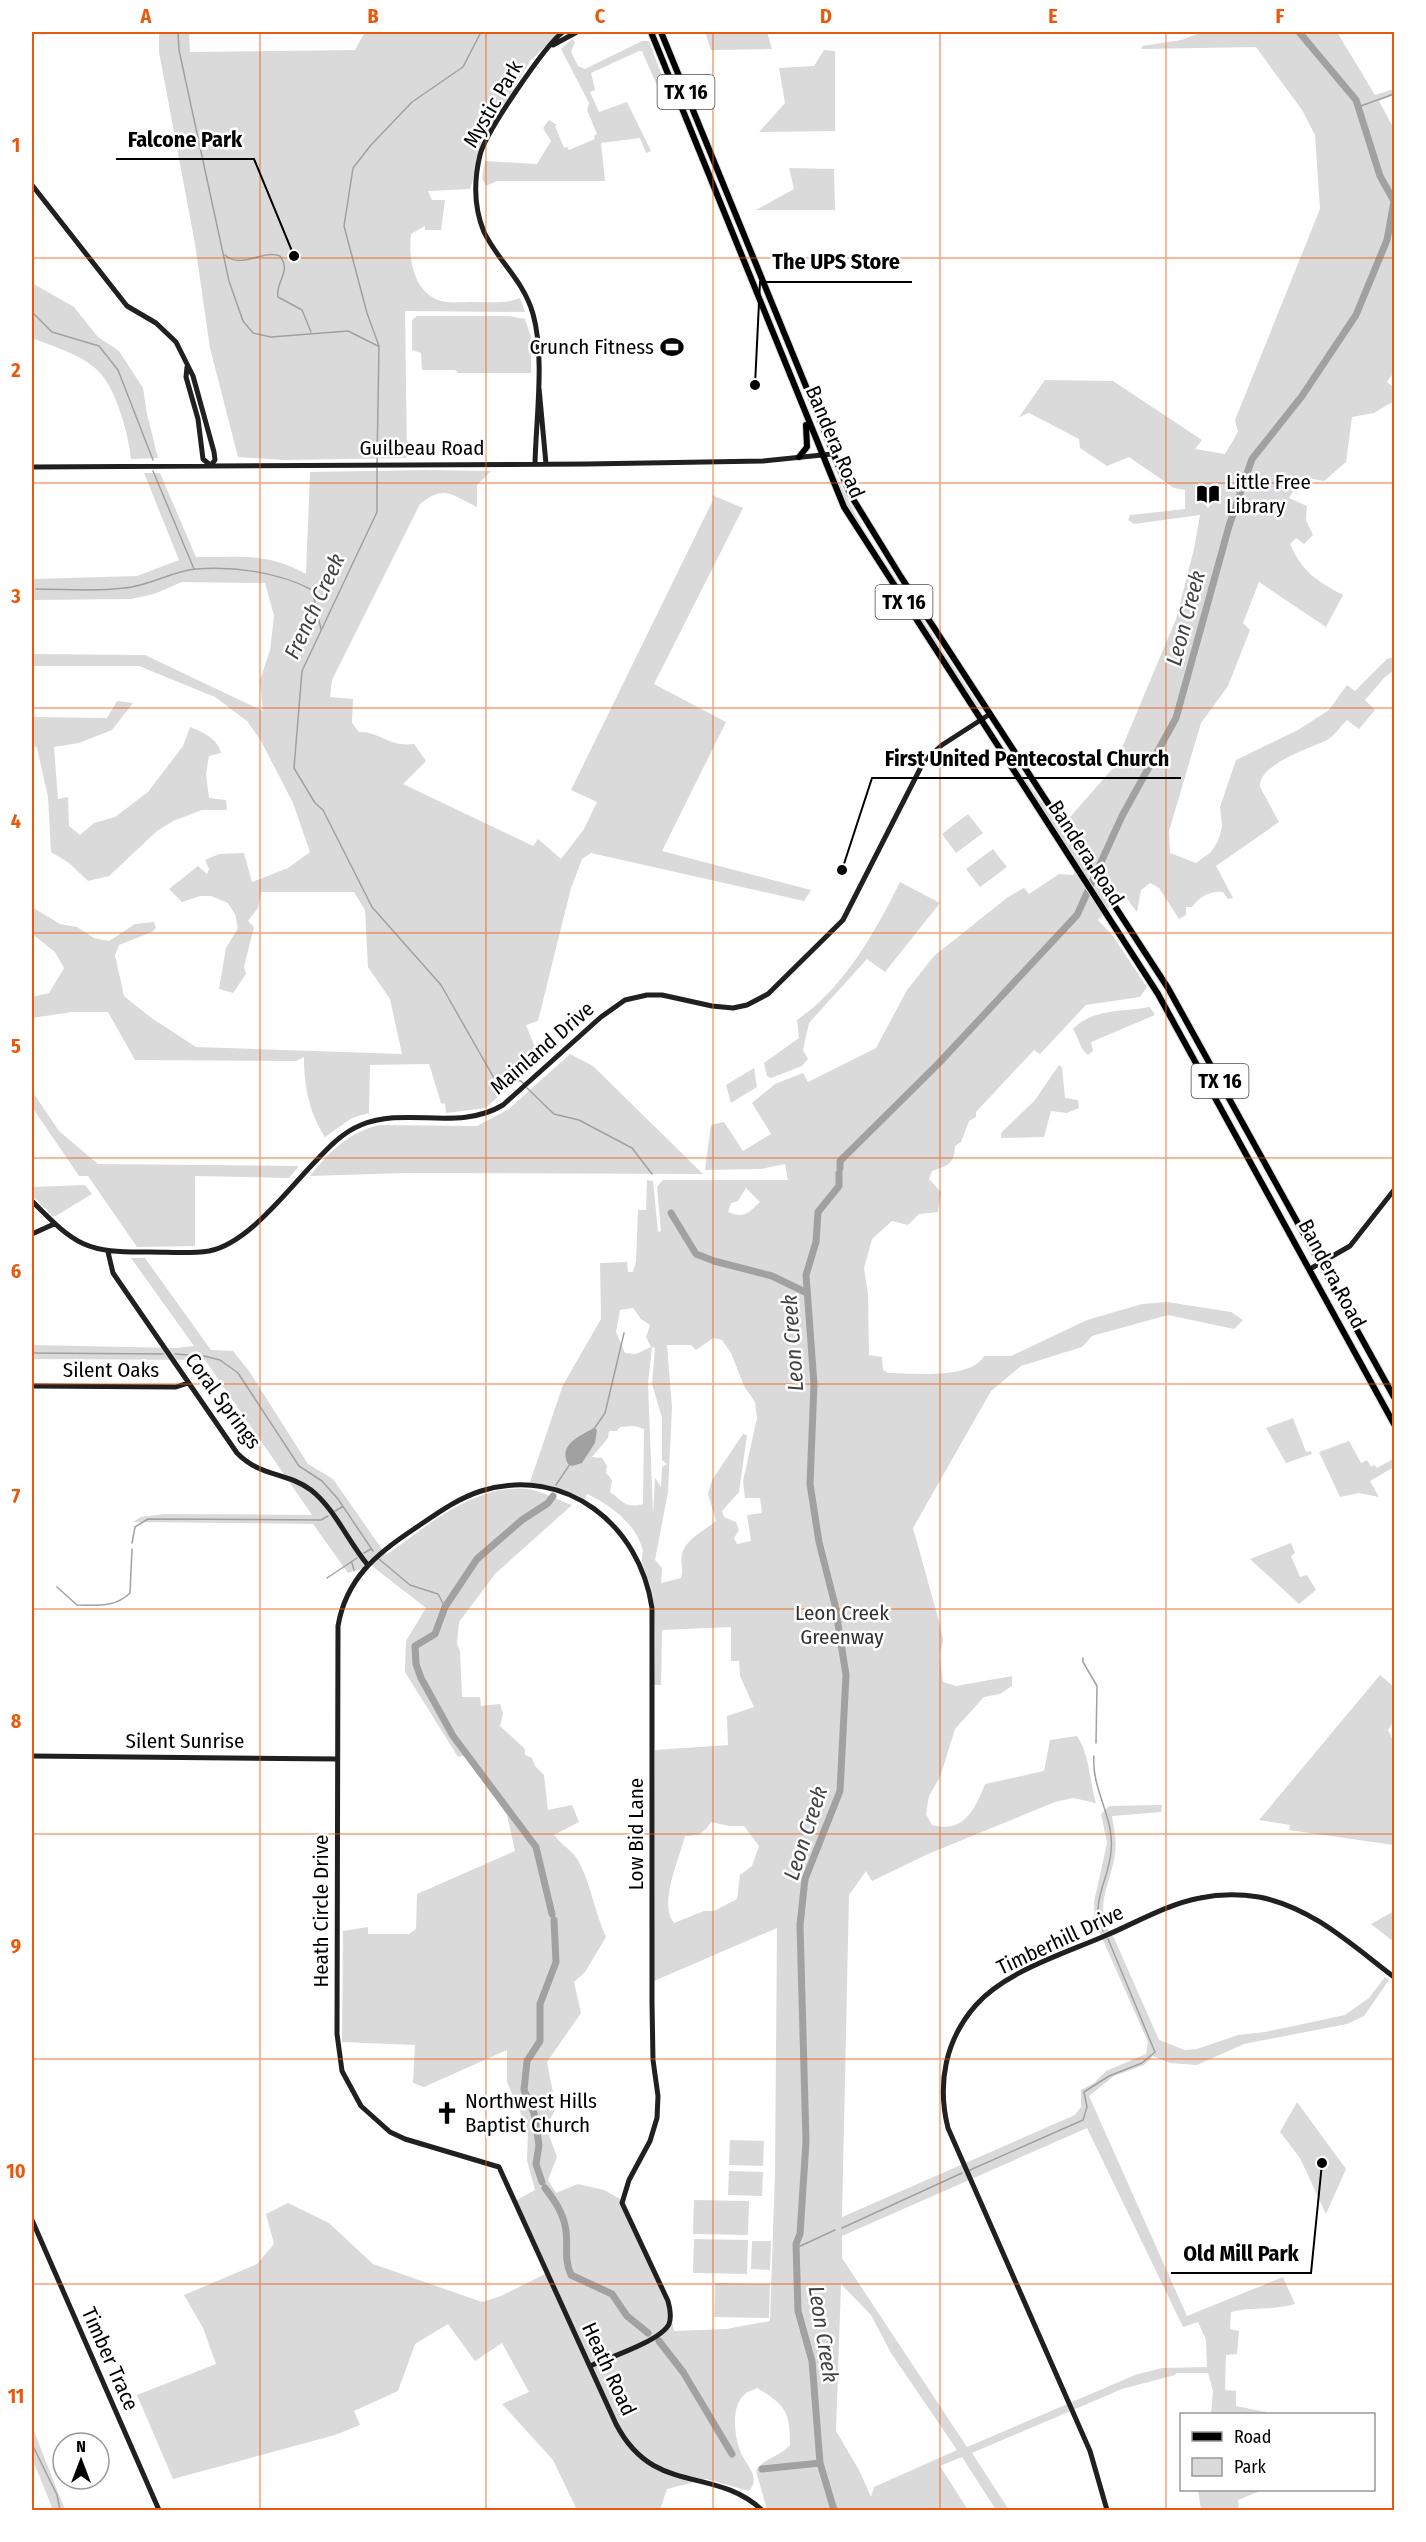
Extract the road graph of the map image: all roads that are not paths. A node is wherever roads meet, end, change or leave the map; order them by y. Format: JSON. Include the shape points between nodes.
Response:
{"nodes":[{"id":1,"x":563,"y":32,"type":"edge"},
{"id":2,"x":578,"y":32,"type":"edge"},
{"id":3,"x":651,"y":32,"type":"edge"},
{"id":4,"x":661,"y":32,"type":"edge"},
{"id":5,"x":553,"y":45,"type":"junction"},
{"id":6,"x":32,"y":185,"type":"edge"},
{"id":7,"x":187,"y":367,"type":"junction"},
{"id":8,"x":539,"y":386,"type":"junction"},
{"id":9,"x":804,"y":413,"type":"junction"},
{"id":10,"x":831,"y":451,"type":"junction"},
{"id":11,"x":817,"y":454,"type":"junction"},
{"id":12,"x":799,"y":457,"type":"junction"},
{"id":13,"x":535,"y":464,"type":"junction"},
{"id":14,"x":546,"y":464,"type":"junction"},
{"id":15,"x":210,"y":466,"type":"junction"},
{"id":16,"x":32,"y":467,"type":"edge"},
{"id":17,"x":990,"y":714,"type":"junction"},
{"id":18,"x":980,"y":721,"type":"junction"},
{"id":19,"x":1216,"y":1074,"type":"junction"},
{"id":20,"x":1207,"y":1079,"type":"junction"},
{"id":21,"x":1395,"y":1190,"type":"edge"},
{"id":22,"x":32,"y":1201,"type":"edge"},
{"id":23,"x":54,"y":1224,"type":"junction"},
{"id":24,"x":32,"y":1234,"type":"edge"},
{"id":25,"x":108,"y":1252,"type":"junction"},
{"id":26,"x":1321,"y":1264,"type":"junction"},
{"id":27,"x":1310,"y":1269,"type":"junction"},
{"id":28,"x":188,"y":1383,"type":"junction"},
{"id":29,"x":32,"y":1386,"type":"edge"},
{"id":30,"x":1395,"y":1397,"type":"edge"},
{"id":31,"x":1395,"y":1424,"type":"edge"},
{"id":32,"x":367,"y":1564,"type":"junction"},
{"id":33,"x":32,"y":1756,"type":"edge"},
{"id":34,"x":338,"y":1759,"type":"junction"},
{"id":35,"x":1395,"y":1977,"type":"edge"},
{"id":36,"x":499,"y":2167,"type":"joint"},
{"id":37,"x":32,"y":2220,"type":"edge"},
{"id":38,"x":590,"y":2366,"type":"junction"},
{"id":39,"x":159,"y":2511,"type":"edge"},
{"id":40,"x":762,"y":2511,"type":"edge"},
{"id":41,"x":1107,"y":2511,"type":"edge"}],
"edges":[{"from":1,"to":5,"type":"street","name":"Mystic Park"},
{"from":2,"to":5,"type":"street","name":"Mystic Park"},
{"from":3,"to":9,"type":"main road","name":"Bandera Road","number":"TX 16"},
{"from":4,"to":10,"type":"main road","name":"Bandera Road","number":"TX 16"},
{"from":5,"to":8,"type":"street","name":"Mystic Park","via":[[535,63],[480,153],[476,188],[484,231],[518,280],[534,315]]},
{"from":6,"to":7,"type":"street","via":[[127,306],[172,336]]},
{"from":7,"to":15,"type":"street","via":[[203,459]]},
{"from":7,"to":15,"type":"street","via":[[214,452],[215,460]]},
{"from":8,"to":13,"type":"street","name":"Mystic Park"},
{"from":8,"to":14,"type":"street","name":"Mystic Park"},
{"from":9,"to":11,"type":"main road","name":"Bandera Road","number":"TX 16"},
{"from":9,"to":12,"type":"main road","via":[[807,442]]},
{"from":10,"to":11,"type":"street","name":"Guilbeau Road"},
{"from":10,"to":17,"type":"main road","name":"Bandera Road","number":"TX 16","via":[[871,530]]},
{"from":11,"to":12,"type":"street","name":"Guilbeau Road"},
{"from":11,"to":18,"type":"main road","name":"Bandera Road","number":"TX 16","via":[[843,507]]},
{"from":12,"to":14,"type":"street","name":"Guilbeau Road","via":[[763,461]]},
{"from":13,"to":14,"type":"street","name":"Guilbeau Road"},
{"from":13,"to":15,"type":"street","name":"Guilbeau Road"},
{"from":15,"to":16,"type":"street","name":"Guilbeau Road"},
{"from":17,"to":18,"type":"street","name":"Mainland Drive"},
{"from":17,"to":19,"type":"main road","name":"Bandera Road","number":"TX 16","via":[[1168,988]]},
{"from":18,"to":20,"type":"main road","name":"Bandera Road","number":"TX 16","via":[[1158,994]]},
{"from":18,"to":25,"type":"street","name":"Mainland Drive","via":[[924,761],[843,920],[755,1002],[733,1008],[662,995],[632,998],[613,1008],[496,1110],[475,1118],[384,1119],[354,1128],[248,1230],[223,1247],[195,1252]]},
{"from":19,"to":20,"type":"main road"},
{"from":19,"to":26,"type":"main road","name":"Bandera Road","number":"TX 16"},
{"from":20,"to":27,"type":"main road","name":"Bandera Road","number":"TX 16"},
{"from":21,"to":26,"type":"street","via":[[1350,1246]]},
{"from":22,"to":23,"type":"street","name":"Mainland Drive"},
{"from":23,"to":24,"type":"street"},
{"from":23,"to":25,"type":"street","name":"Mainland Drive","via":[[76,1242]]},
{"from":25,"to":28,"type":"street","name":"Coral Springs","via":[[113,1273]]},
{"from":26,"to":27,"type":"street"},
{"from":26,"to":30,"type":"main road","name":"Bandera Road","number":"TX 16"},
{"from":27,"to":31,"type":"main road","name":"Bandera Road","number":"TX 16"},
{"from":28,"to":29,"type":"street","name":"Silent Oaks","via":[[176,1387]]},
{"from":28,"to":32,"type":"street","name":"Coral Springs","via":[[243,1459],[258,1470],[292,1480],[312,1491]]},
{"from":32,"to":34,"type":"street","name":"Heath Circle Drive","via":[[347,1593],[338,1626]]},
{"from":32,"to":38,"type":"street","name":"Low Bid Lane","via":[[455,1502],[481,1491],[522,1485],[563,1493],[599,1513],[627,1541],[647,1580],[652,1620],[652,2003],[658,2106],[650,2141],[621,2203],[668,2301],[671,2316],[661,2334]]},
{"from":33,"to":34,"type":"street","name":"Silent Sunrise"},
{"from":34,"to":36,"type":"street","name":"Heath Circle Drive","via":[[337,2034],[342,2071],[361,2106],[390,2132]]},
{"from":35,"to":41,"type":"street","name":"Timberhill Drive","via":[[1303,1912],[1258,1897],[1200,1898],[1166,1909],[1019,1974],[985,1996],[960,2026],[944,2072],[948,2128],[1090,2451]]},
{"from":36,"to":38,"type":"street","name":"Heath Road"},
{"from":37,"to":39,"type":"street","name":"Timber Trace"},
{"from":38,"to":40,"type":"street","name":"Heath Road","via":[[620,2433],[640,2457],[676,2477],[739,2493]]}]}
